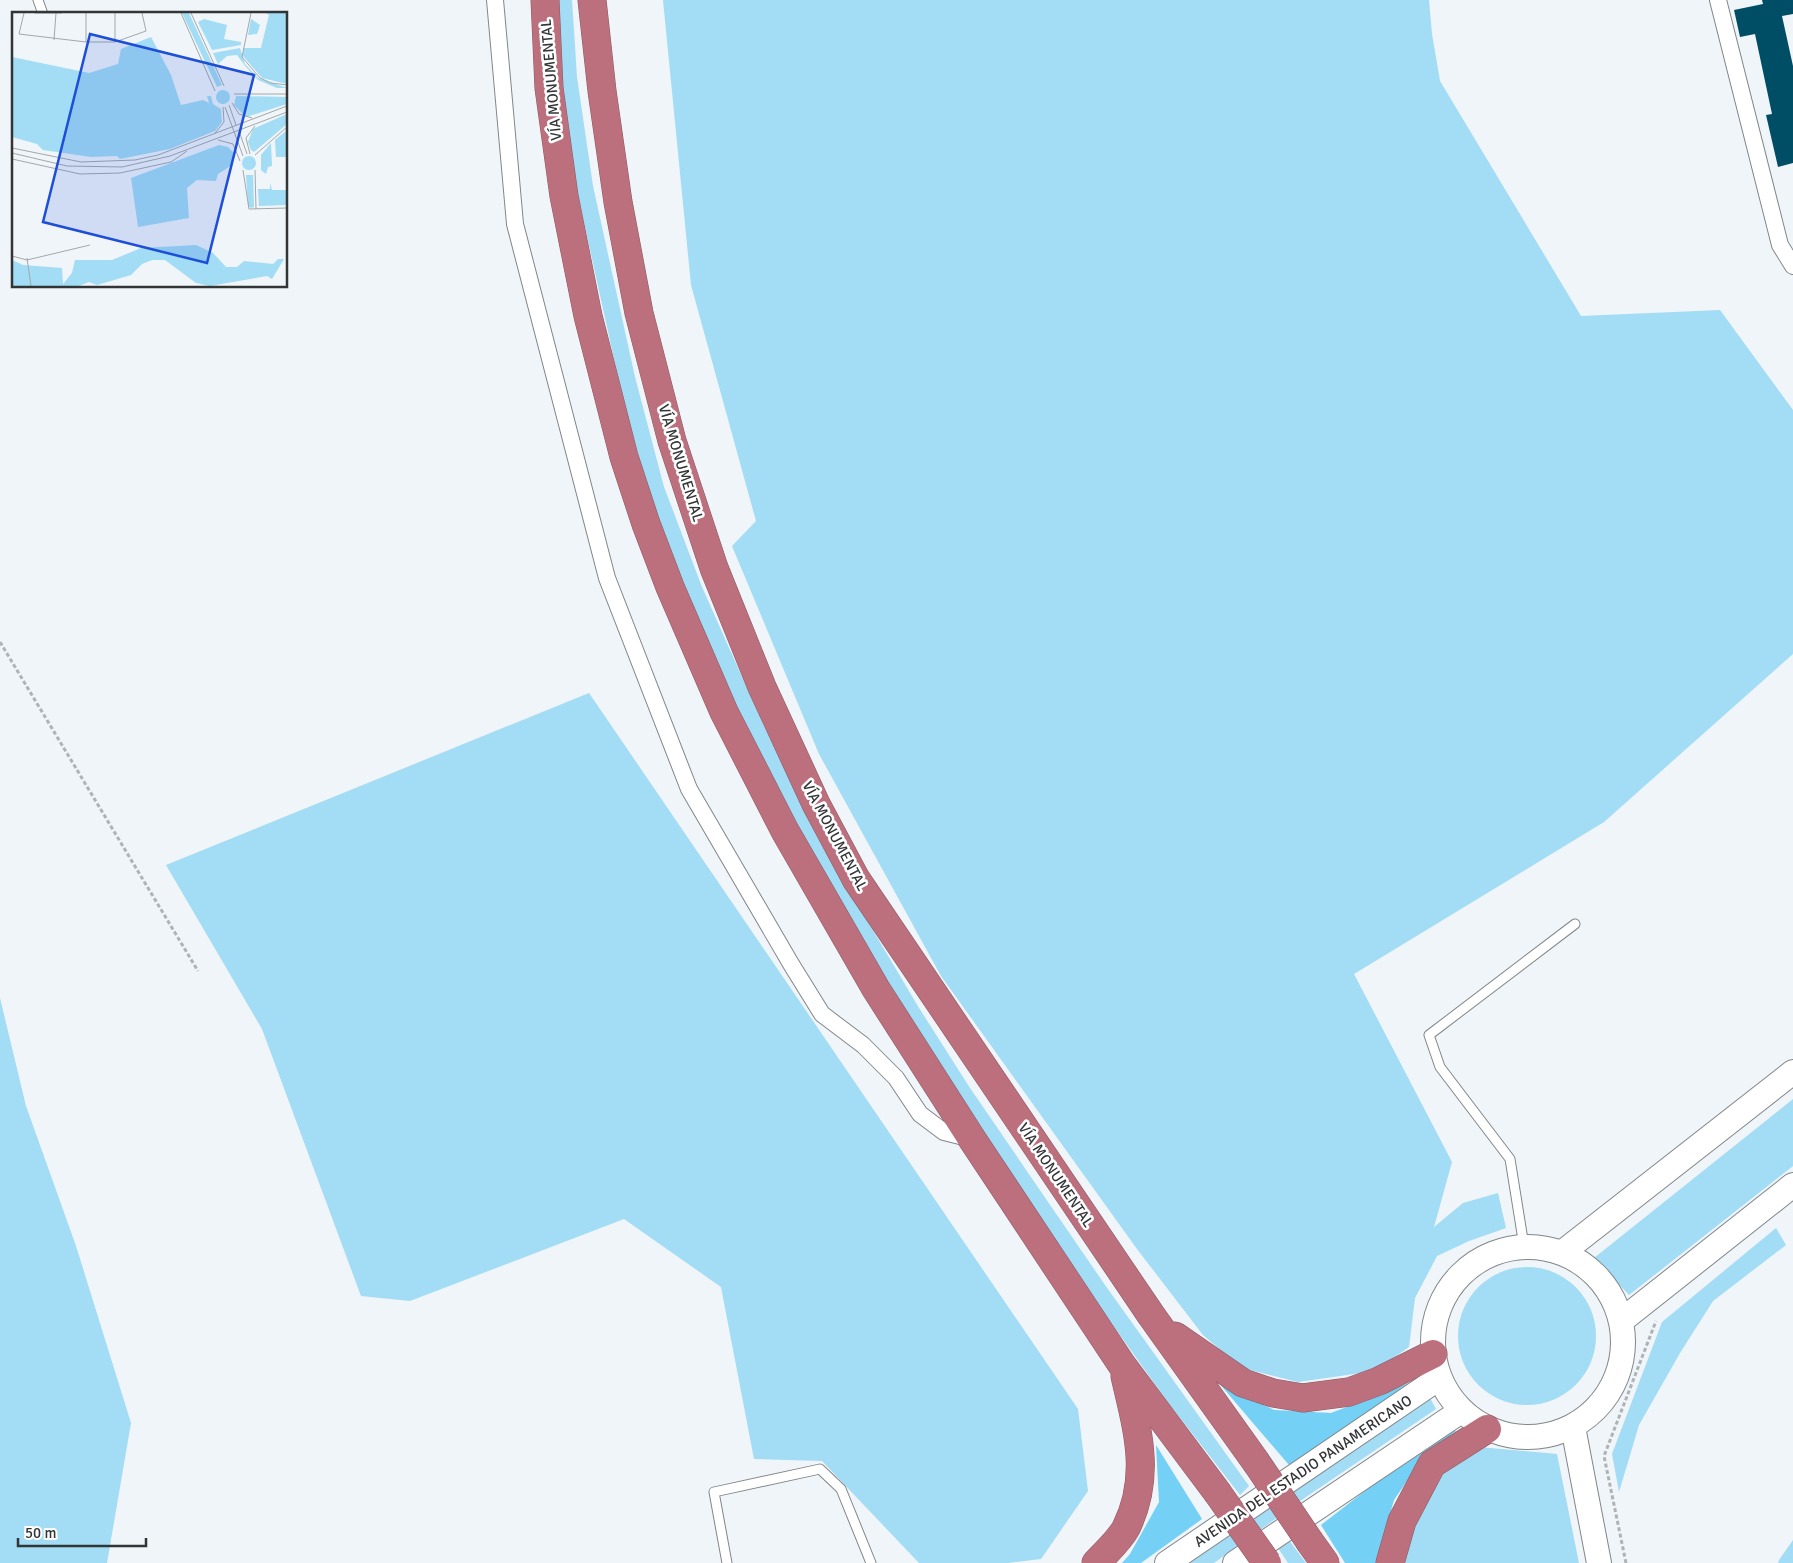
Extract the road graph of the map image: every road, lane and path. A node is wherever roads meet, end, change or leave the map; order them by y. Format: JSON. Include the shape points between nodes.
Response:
{"nodes":[{"id":1,"x":38,"y":0,"type":"edge"},
{"id":2,"x":496,"y":0,"type":"edge"},
{"id":3,"x":545,"y":0,"type":"edge"},
{"id":4,"x":592,"y":0,"type":"edge"},
{"id":5,"x":1718,"y":0,"type":"edge"},
{"id":6,"x":42,"y":12,"type":"edge"},
{"id":7,"x":1786,"y":243,"type":"edge"},
{"id":8,"x":1793,"y":266,"type":"edge"},
{"id":9,"x":0,"y":642,"type":"edge"},
{"id":10,"x":1575,"y":924,"type":"dead end"},
{"id":11,"x":198,"y":971,"type":"dead end"},
{"id":12,"x":1793,"y":1072,"type":"edge"},
{"id":13,"x":972,"y":1138,"type":"junction"},
{"id":14,"x":1793,"y":1185,"type":"edge"},
{"id":15,"x":1524,"y":1246,"type":"junction"},
{"id":16,"x":1563,"y":1252,"type":"junction"},
{"id":17,"x":1151,"y":1315,"type":"junction"},
{"id":18,"x":1663,"y":1315,"type":"dead end"},
{"id":19,"x":1621,"y":1321,"type":"junction"},
{"id":20,"x":1122,"y":1365,"type":"junction"},
{"id":21,"x":1436,"y":1366,"type":"junction"},
{"id":22,"x":1461,"y":1411,"type":"junction"},
{"id":23,"x":1572,"y":1427,"type":"junction"},
{"id":24,"x":1487,"y":1429,"type":"junction"},
{"id":25,"x":1318,"y":1552,"type":"edge"},
{"id":26,"x":727,"y":1563,"type":"edge"},
{"id":27,"x":871,"y":1563,"type":"edge"},
{"id":28,"x":1096,"y":1563,"type":"edge"},
{"id":29,"x":1167,"y":1563,"type":"edge"},
{"id":30,"x":1235,"y":1563,"type":"edge"},
{"id":31,"x":1267,"y":1563,"type":"edge"},
{"id":32,"x":1390,"y":1563,"type":"edge"},
{"id":33,"x":1599,"y":1563,"type":"edge"},
{"id":34,"x":1626,"y":1563,"type":"edge"}],
"edges":[{"from":1,"to":6,"type":"lane"},
{"from":2,"to":13,"type":"street","via":[[515,224],[607,578],[688,789],[822,1014],[863,1045],[896,1078],[920,1114],[944,1132]]},
{"from":3,"to":13,"type":"highway","name":"VÍA MONUMENTAL","via":[[549,88],[564,196],[588,316],[624,457],[649,533],[724,712],[785,830],[876,989]]},
{"from":4,"to":17,"type":"highway","name":"VÍA MONUMENTAL","via":[[617,192],[639,313],[672,441],[714,568],[762,687],[816,804],[856,879]]},
{"from":5,"to":7,"type":"street"},
{"from":7,"to":8,"type":"street"},
{"from":9,"to":11,"type":"path"},
{"from":10,"to":15,"type":"lane","via":[[1429,1035],[1440,1067],[1510,1159]]},
{"from":12,"to":16,"type":"street"},
{"from":13,"to":20,"type":"highway","name":"VÍA MONUMENTAL"},
{"from":14,"to":19,"type":"street"},
{"from":15,"to":16,"type":"street"},
{"from":15,"to":21,"type":"street","via":[[1493,1252],[1479,1260],[1466,1268],[1445,1292],[1434,1322]]},
{"from":16,"to":19,"type":"street","via":[[1601,1280]]},
{"from":17,"to":21,"type":"highway","via":[[1195,1351],[1243,1383],[1273,1393],[1303,1398],[1352,1391]]},
{"from":17,"to":25,"type":"highway","name":"VÍA MONUMENTAL","bridge":true},
{"from":18,"to":34,"type":"path","via":[[1655,1321],[1604,1456]]},
{"from":19,"to":23,"type":"street","via":[[1623,1352],[1615,1382],[1597,1408]]},
{"from":20,"to":28,"type":"highway","via":[[1139,1437],[1139,1481],[1125,1528]]},
{"from":20,"to":31,"type":"highway","name":"VÍA MONUMENTAL","bridge":true},
{"from":21,"to":22,"type":"street","via":[[1448,1396]]},
{"from":21,"to":29,"type":"street","name":"AVENIDA DEL ESTADIO PANAMERICANO"},
{"from":22,"to":24,"type":"street"},
{"from":22,"to":30,"type":"street"},
{"from":23,"to":24,"type":"street","via":[[1545,1436],[1516,1437]]},
{"from":23,"to":33,"type":"street"},
{"from":24,"to":32,"type":"highway","via":[[1432,1464],[1402,1521]]},
{"from":26,"to":27,"type":"lane","via":[[714,1492],[820,1469],[840,1489]]}]}
